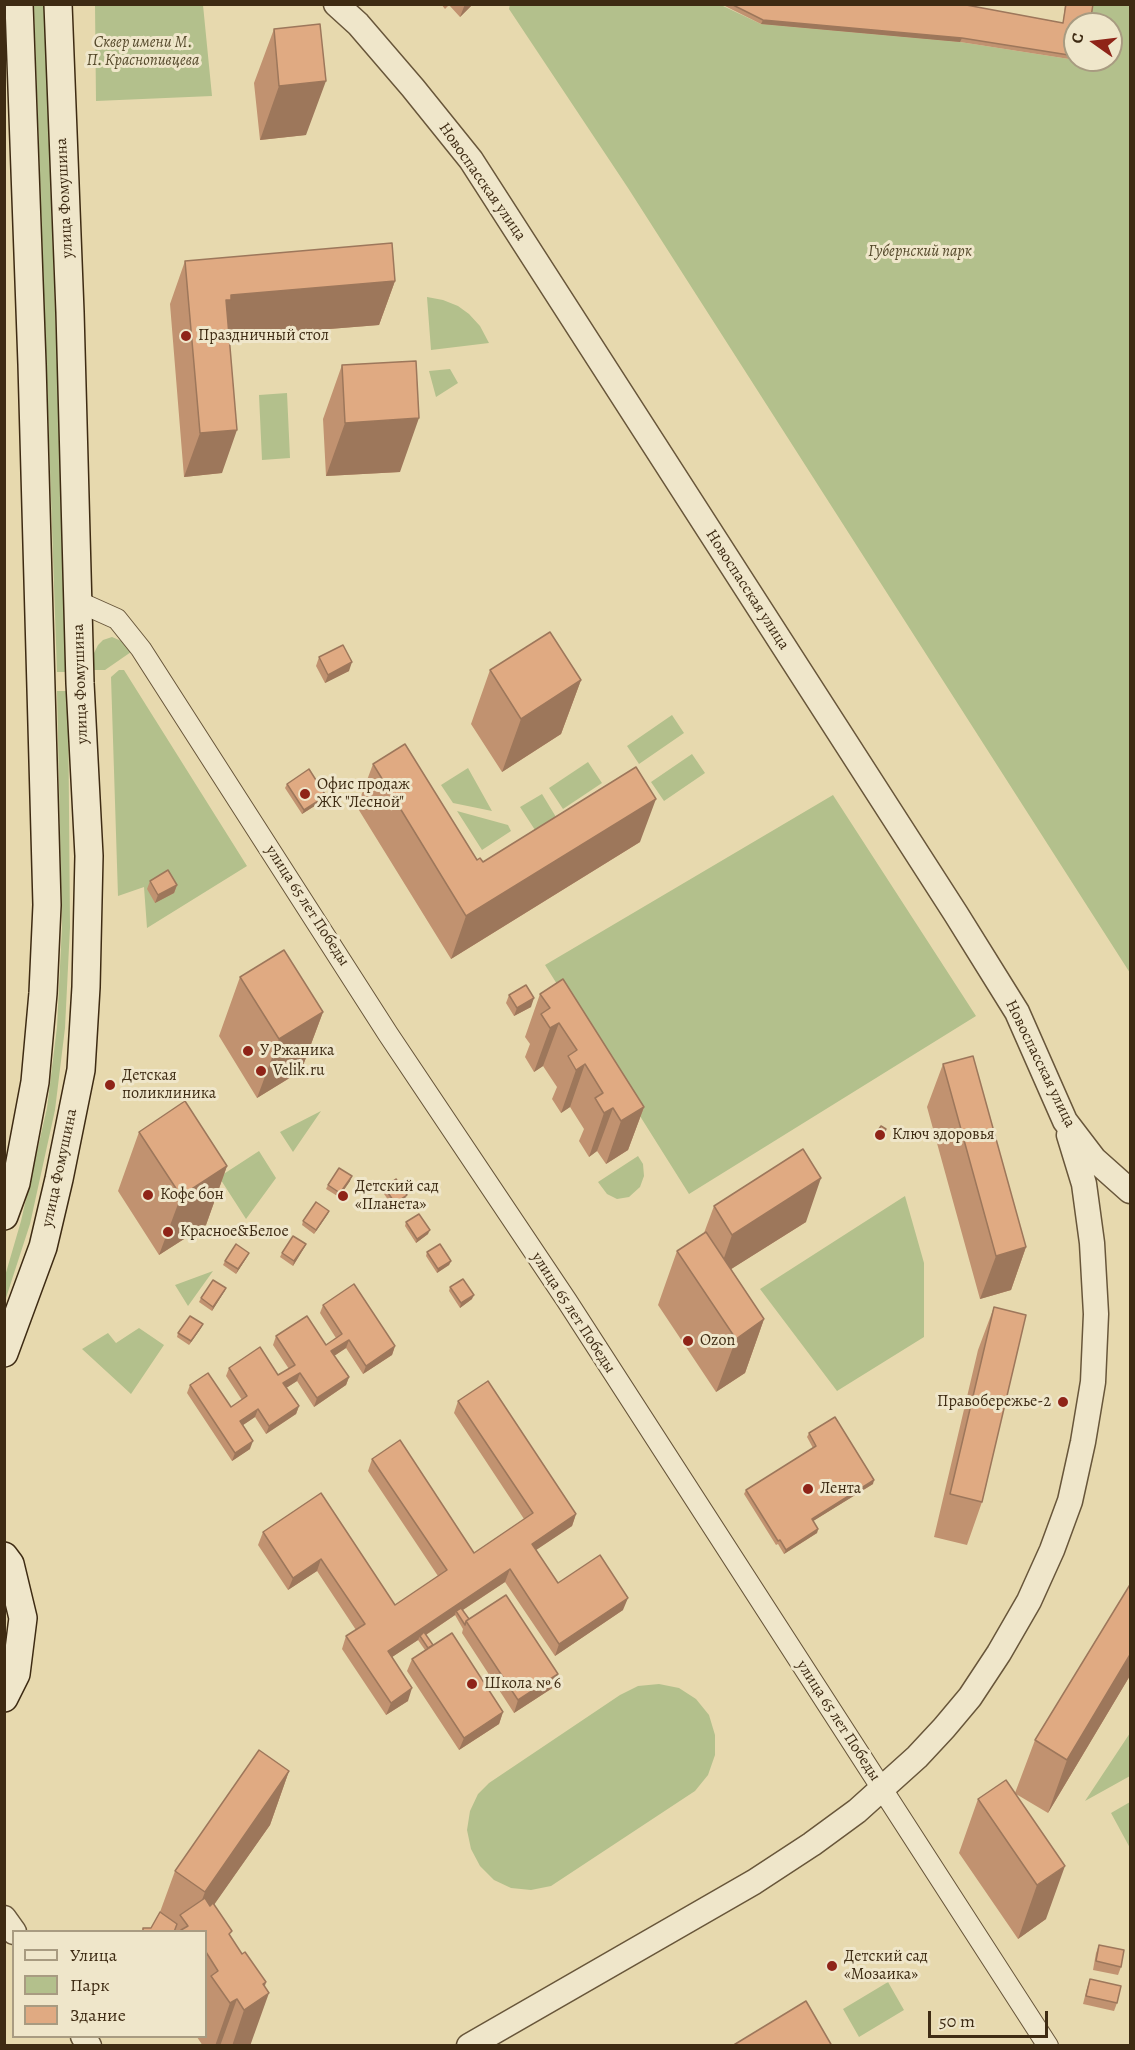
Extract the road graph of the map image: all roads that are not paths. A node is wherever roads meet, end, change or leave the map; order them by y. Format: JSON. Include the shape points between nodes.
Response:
{"nodes":[{"id":1,"x":19,"y":4,"type":"edge"},
{"id":2,"x":58,"y":4,"type":"edge"},
{"id":3,"x":336,"y":4,"type":"edge"},
{"id":4,"x":79,"y":602,"type":"junction"},
{"id":5,"x":1065,"y":1121,"type":"junction"},
{"id":6,"x":1131,"y":1191,"type":"edge"},
{"id":7,"x":4,"y":1216,"type":"edge"},
{"id":8,"x":4,"y":1353,"type":"edge"},
{"id":9,"x":4,"y":1556,"type":"edge"},
{"id":10,"x":4,"y":1698,"type":"edge"},
{"id":11,"x":882,"y":1790,"type":"junction"},
{"id":12,"x":469,"y":2046,"type":"edge"},
{"id":13,"x":1048,"y":2046,"type":"edge"}],
"edges":[{"from":1,"to":7,"type":"main road","via":[[47,905],[35,1082],[16,1183]]},
{"from":2,"to":4,"type":"main road","name":"улица Фомушина"},
{"from":3,"to":5,"type":"street","name":"Новоспасская улица","via":[[374,42],[471,160],[532,253],[1011,1002]]},
{"from":4,"to":8,"type":"main road","name":"улица Фомушина","via":[[89,856],[81,1070],[43,1247]]},
{"from":4,"to":11,"type":"street","name":"улица 65 лет Победы","via":[[117,619],[141,648]]},
{"from":5,"to":6,"type":"street","name":"Новоспасская улица","via":[[1094,1159]]},
{"from":5,"to":11,"type":"street","via":[[1084,1184],[1096,1314],[1093,1382],[1070,1501],[1029,1601],[999,1653],[944,1728]]},
{"from":9,"to":10,"type":"main road","via":[[10,1564],[23,1618],[16,1674]]},
{"from":11,"to":12,"type":"street","via":[[784,1863]]},
{"from":11,"to":13,"type":"street","name":"улица 65 лет Победы"}]}
